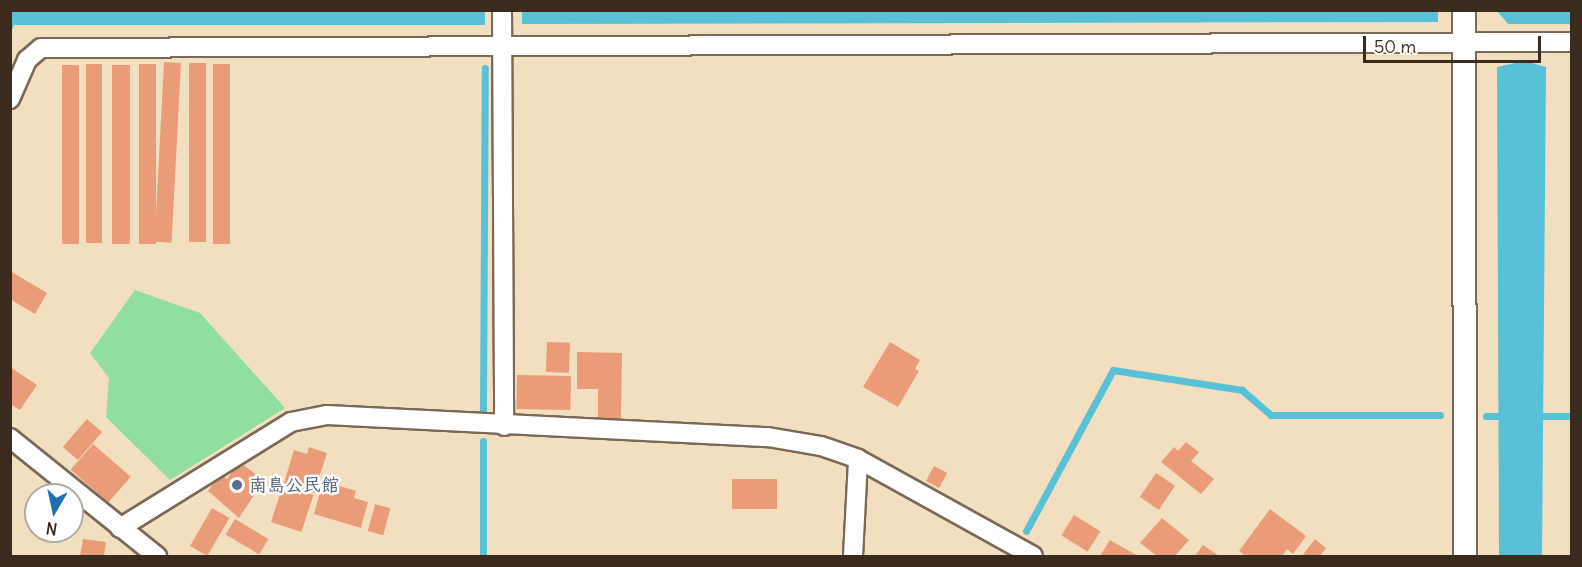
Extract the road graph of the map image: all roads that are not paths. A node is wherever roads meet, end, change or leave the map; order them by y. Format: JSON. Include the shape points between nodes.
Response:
{"nodes":[{"id":1,"x":502,"y":10,"type":"edge"},
{"id":2,"x":1464,"y":10,"type":"edge"},
{"id":3,"x":1464,"y":42,"type":"junction"},
{"id":4,"x":1572,"y":42,"type":"edge"},
{"id":5,"x":502,"y":46,"type":"junction"},
{"id":6,"x":10,"y":99,"type":"edge"},
{"id":7,"x":504,"y":426,"type":"junction"},
{"id":8,"x":10,"y":438,"type":"edge"},
{"id":9,"x":858,"y":459,"type":"junction"},
{"id":10,"x":120,"y":528,"type":"junction"},
{"id":11,"x":157,"y":556,"type":"edge"},
{"id":12,"x":853,"y":556,"type":"edge"},
{"id":13,"x":1033,"y":556,"type":"edge"},
{"id":14,"x":1465,"y":556,"type":"edge"}],
"edges":[{"from":1,"to":5,"type":"street"},
{"from":2,"to":3,"type":"street"},
{"from":3,"to":4,"type":"street"},
{"from":3,"to":5,"type":"street"},
{"from":3,"to":14,"type":"street"},
{"from":5,"to":6,"type":"street","via":[[41,48],[27,60]]},
{"from":5,"to":7,"type":"street"},
{"from":7,"to":9,"type":"street","via":[[768,437],[821,446]]},
{"from":7,"to":10,"type":"street","via":[[306,417],[291,422]]},
{"from":8,"to":10,"type":"street"},
{"from":9,"to":12,"type":"street"},
{"from":9,"to":13,"type":"street"},
{"from":10,"to":11,"type":"street"}]}
